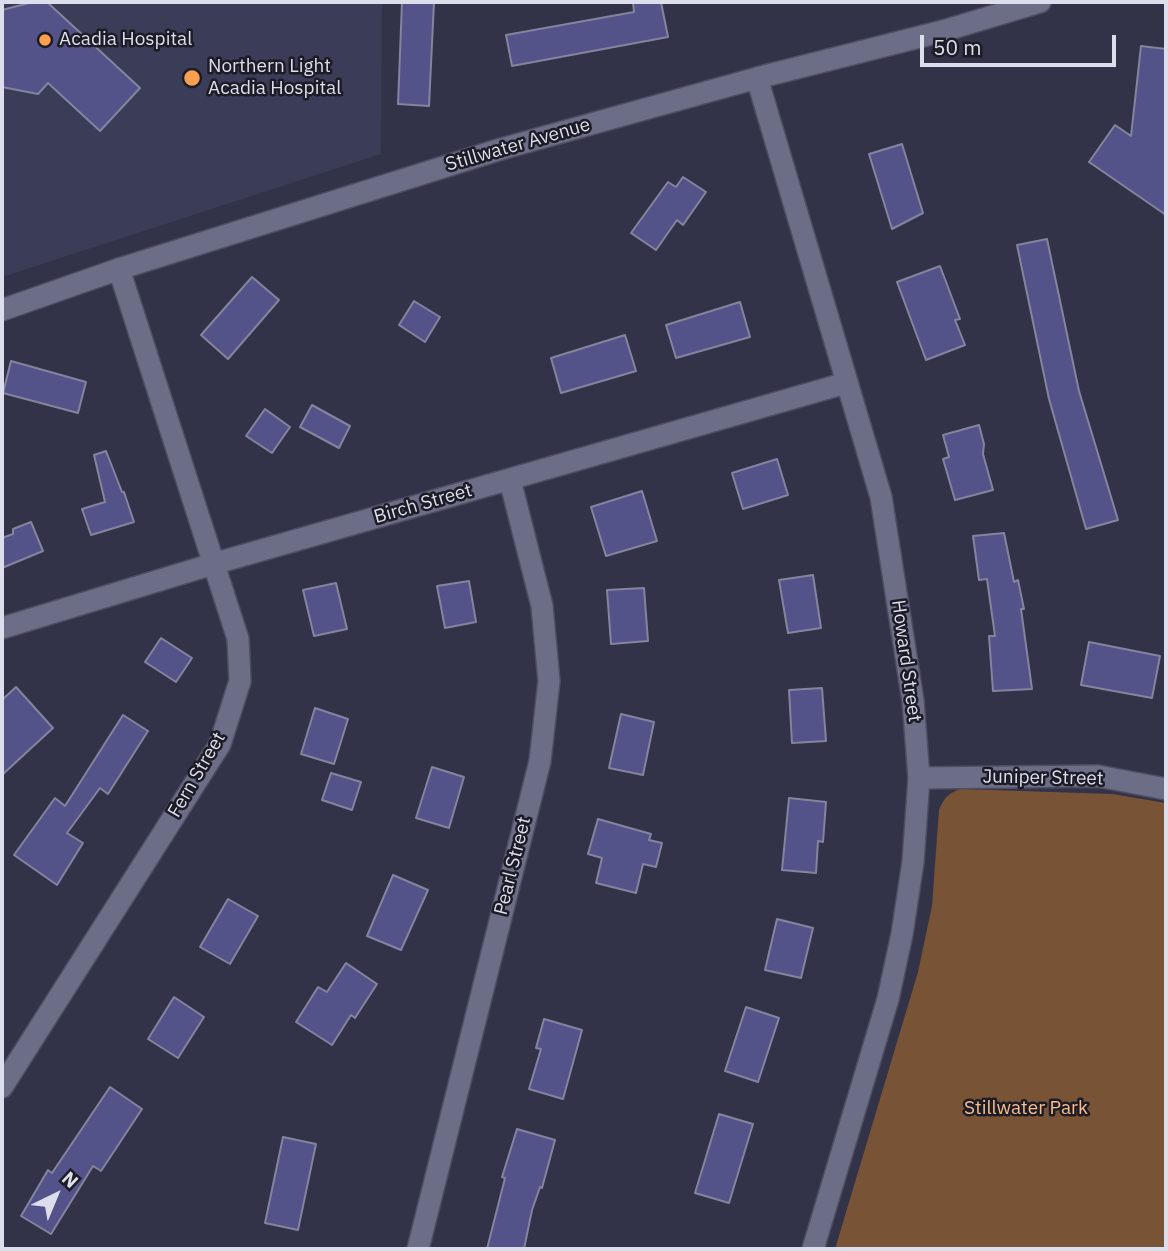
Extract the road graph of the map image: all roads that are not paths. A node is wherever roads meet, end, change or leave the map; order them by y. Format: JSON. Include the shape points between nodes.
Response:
{"nodes":[{"id":1,"x":1040,"y":2,"type":"edge"},
{"id":2,"x":757,"y":78,"type":"junction"},
{"id":3,"x":119,"y":269,"type":"junction"},
{"id":4,"x":2,"y":310,"type":"edge"},
{"id":5,"x":846,"y":383,"type":"junction"},
{"id":6,"x":510,"y":480,"type":"junction"},
{"id":7,"x":214,"y":564,"type":"junction"},
{"id":8,"x":2,"y":628,"type":"edge"},
{"id":9,"x":919,"y":778,"type":"junction"},
{"id":10,"x":1166,"y":789,"type":"edge"},
{"id":11,"x":2,"y":1087,"type":"edge"},
{"id":12,"x":418,"y":1249,"type":"edge"},
{"id":13,"x":813,"y":1249,"type":"edge"}],
"edges":[{"from":1,"to":2,"type":"street","name":"Stillwater Avenue"},
{"from":2,"to":3,"type":"street","name":"Stillwater Avenue","via":[[501,149]]},
{"from":2,"to":5,"type":"street","name":"Howard Street"},
{"from":3,"to":4,"type":"street","name":"Stillwater Avenue"},
{"from":3,"to":7,"type":"street","name":"Fern Street"},
{"from":5,"to":6,"type":"street","name":"Birch Street"},
{"from":5,"to":9,"type":"street","name":"Howard Street","via":[[881,496],[914,701]]},
{"from":6,"to":7,"type":"street","name":"Birch Street"},
{"from":6,"to":12,"type":"street","name":"Pearl Street","via":[[542,606],[549,681],[540,761]]},
{"from":7,"to":8,"type":"street","name":"Birch Street"},
{"from":7,"to":11,"type":"street","name":"Fern Street","via":[[238,639],[240,681],[220,744]]},
{"from":9,"to":10,"type":"street","name":"Juniper Street","via":[[1098,776]]},
{"from":9,"to":13,"type":"street","name":"Howard Street","via":[[913,862],[888,999]]}]}
